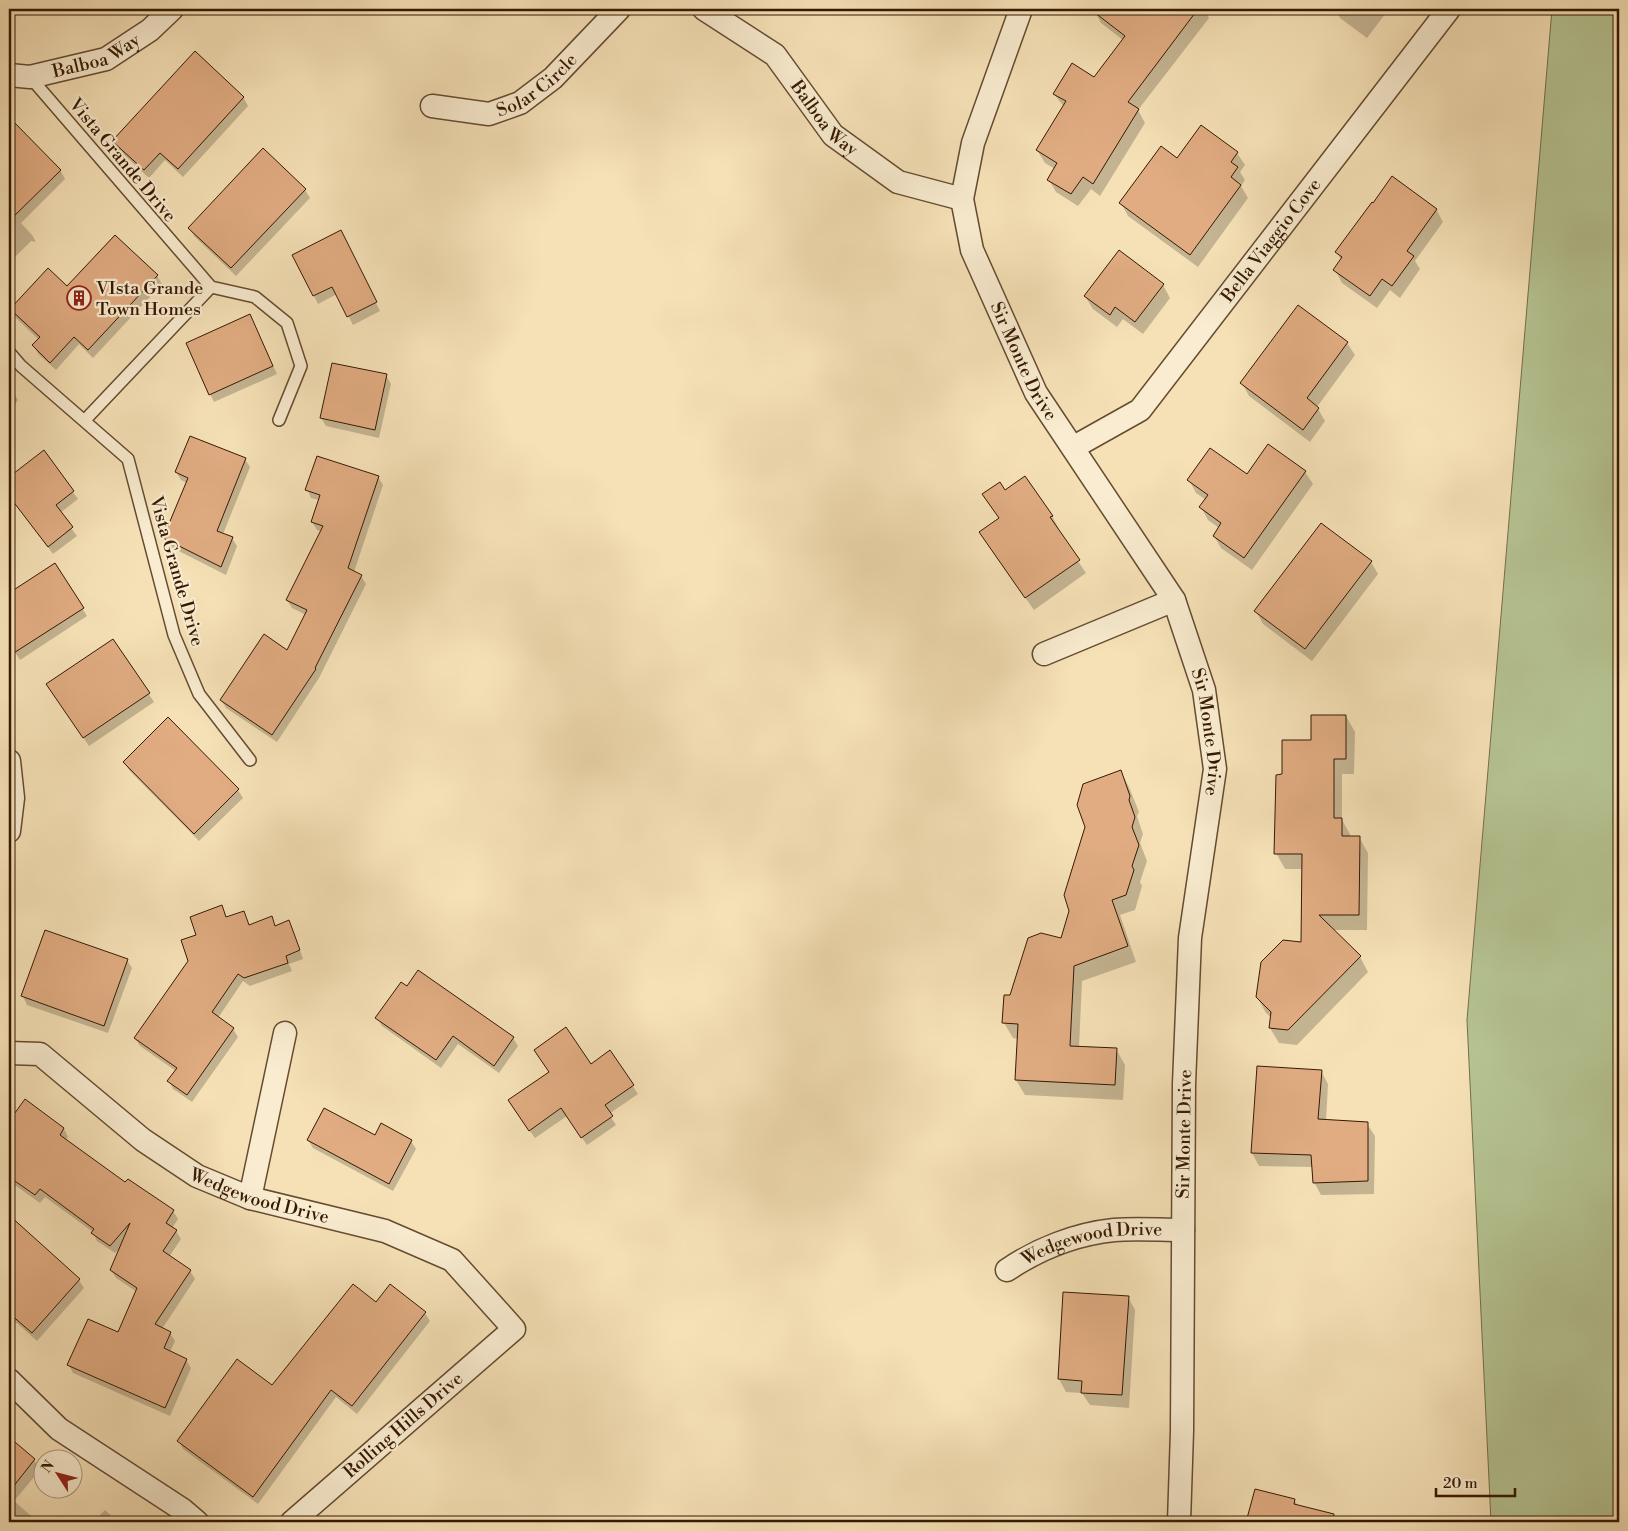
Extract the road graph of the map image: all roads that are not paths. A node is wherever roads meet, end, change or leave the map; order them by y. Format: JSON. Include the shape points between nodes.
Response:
{"nodes":[{"id":1,"x":172,"y":9,"type":"edge"},
{"id":2,"x":619,"y":9,"type":"edge"},
{"id":3,"x":704,"y":9,"type":"edge"},
{"id":4,"x":1021,"y":9,"type":"edge"},
{"id":5,"x":1448,"y":9,"type":"edge"},
{"id":6,"x":19,"y":76,"type":"edge"},
{"id":7,"x":432,"y":106,"type":"dead end"},
{"id":8,"x":962,"y":199,"type":"junction"},
{"id":9,"x":210,"y":288,"type":"junction"},
{"id":10,"x":9,"y":352,"type":"edge"},
{"id":11,"x":85,"y":420,"type":"junction"},
{"id":12,"x":279,"y":420,"type":"dead end"},
{"id":13,"x":1074,"y":447,"type":"junction"},
{"id":14,"x":1174,"y":600,"type":"junction"},
{"id":15,"x":1044,"y":654,"type":"dead end"},
{"id":16,"x":9,"y":760,"type":"edge"},
{"id":17,"x":250,"y":760,"type":"dead end"},
{"id":18,"x":9,"y":832,"type":"edge"},
{"id":19,"x":285,"y":1033,"type":"dead end"},
{"id":20,"x":9,"y":1053,"type":"edge"},
{"id":21,"x":250,"y":1198,"type":"junction"},
{"id":22,"x":1183,"y":1230,"type":"junction"},
{"id":23,"x":1006,"y":1270,"type":"dead end"},
{"id":24,"x":514,"y":1329,"type":"joint"},
{"id":25,"x":9,"y":1380,"type":"edge"},
{"id":26,"x":197,"y":1522,"type":"edge"},
{"id":27,"x":292,"y":1522,"type":"edge"},
{"id":28,"x":1179,"y":1522,"type":"edge"}],
"edges":[{"from":1,"to":6,"type":"street","name":"Balboa Way","via":[[150,30],[106,59]]},
{"from":2,"to":7,"type":"street","name":"Solar Circle","via":[[553,78],[520,103],[489,114]]},
{"from":3,"to":8,"type":"street","name":"Balboa Way","via":[[775,55],[833,135],[898,182]]},
{"from":4,"to":8,"type":"street","name":"Sir Monte Drive","via":[[973,143]]},
{"from":5,"to":13,"type":"street","name":"Bella Viaggio Cove","via":[[1140,410]]},
{"from":6,"to":9,"type":"lane","name":"Vista Grande Drive"},
{"from":8,"to":13,"type":"street","name":"Sir Monte Drive","via":[[972,250],[1036,393]]},
{"from":9,"to":11,"type":"lane"},
{"from":9,"to":12,"type":"lane","via":[[255,298],[287,323],[301,366]]},
{"from":10,"to":11,"type":"lane","name":"Vista Grande Drive"},
{"from":11,"to":17,"type":"lane","name":"Vista Grande Drive","via":[[128,459],[174,635],[199,694]]},
{"from":13,"to":14,"type":"street","name":"Sir Monte Drive"},
{"from":14,"to":15,"type":"street"},
{"from":14,"to":22,"type":"street","name":"Sir Monte Drive","via":[[1204,690],[1215,769],[1190,938]]},
{"from":16,"to":18,"type":"street","via":[[13,798]]},
{"from":19,"to":21,"type":"street"},
{"from":20,"to":21,"type":"street","name":"Wedgewood Drive","via":[[40,1054],[143,1140],[197,1176]]},
{"from":21,"to":24,"type":"street","name":"Wedgewood Drive","via":[[385,1231],[452,1260]]},
{"from":22,"to":23,"type":"street","name":"Wedgewood Drive","via":[[1114,1230],[1076,1237]]},
{"from":22,"to":28,"type":"street","name":"Sir Monte Drive"},
{"from":24,"to":27,"type":"street","name":"Rolling Hills Drive"},
{"from":25,"to":26,"type":"street","via":[[59,1429]]}]}
